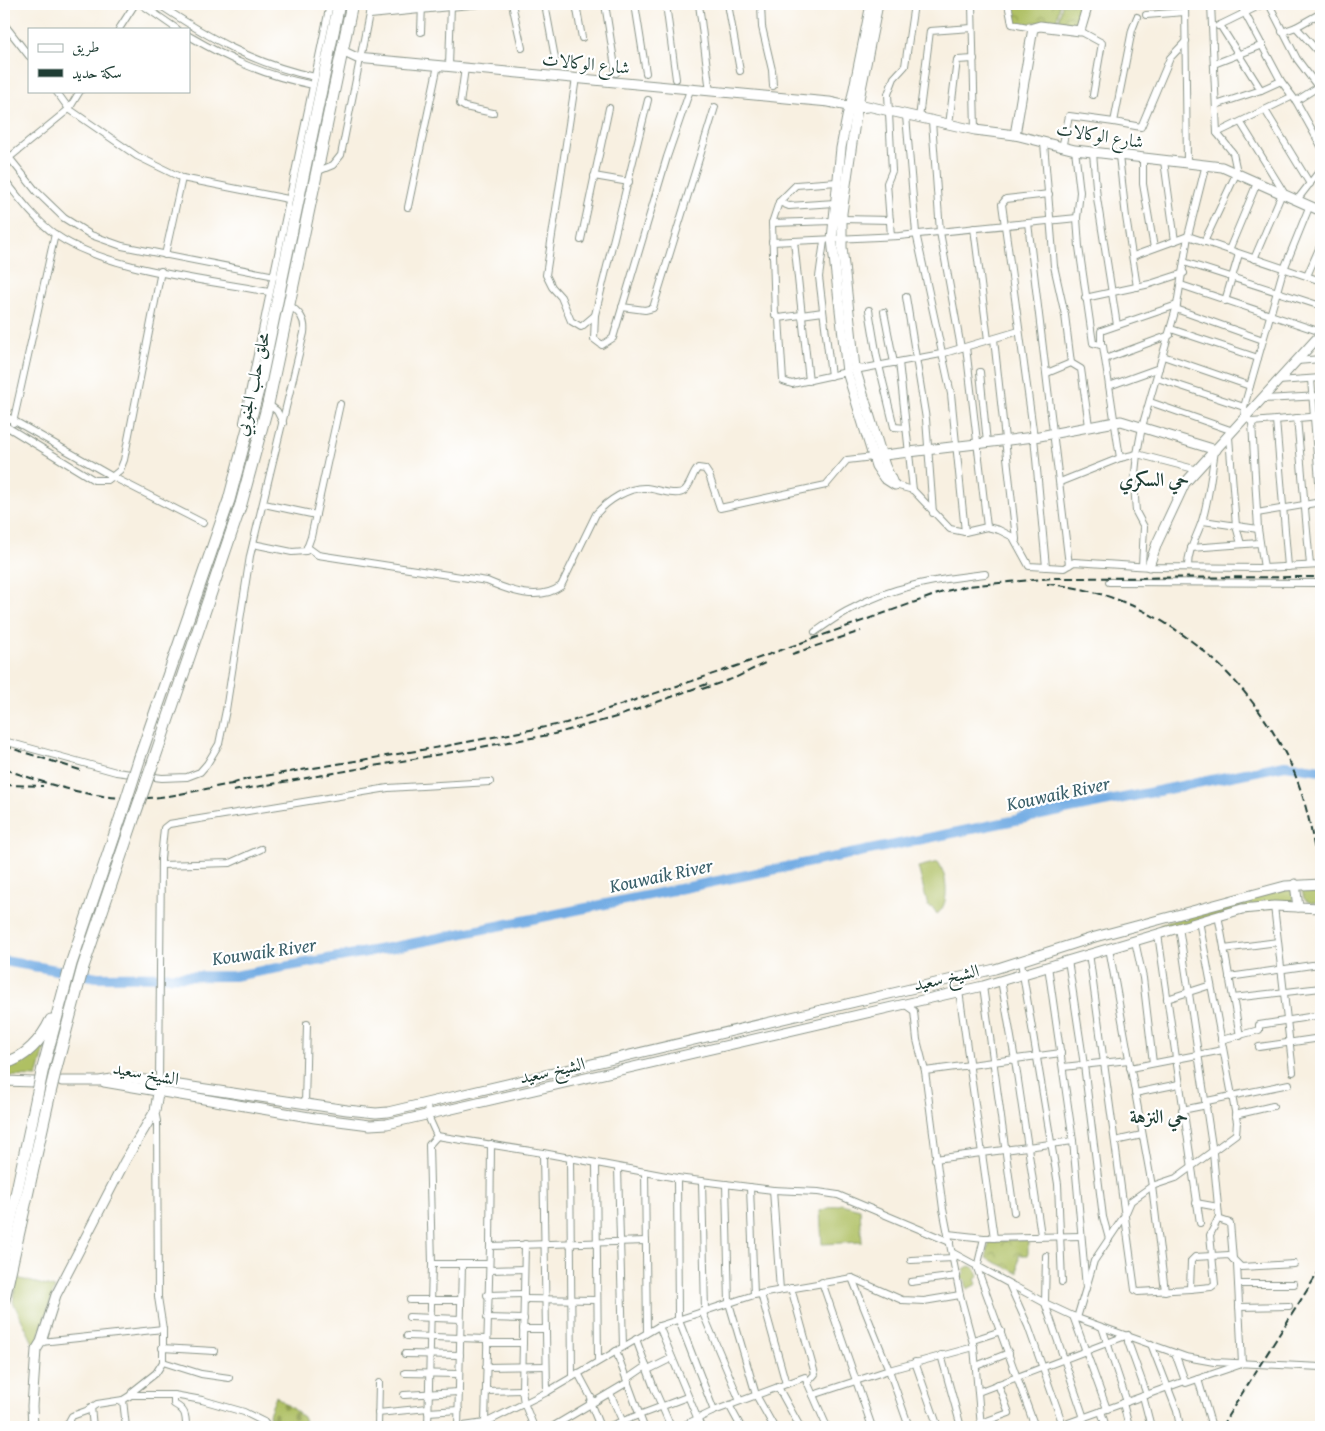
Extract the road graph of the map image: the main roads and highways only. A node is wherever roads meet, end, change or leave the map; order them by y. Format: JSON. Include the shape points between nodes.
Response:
{"nodes":[{"id":1,"x":339,"y":4,"type":"edge"},
{"id":2,"x":352,"y":4,"type":"edge"},
{"id":3,"x":870,"y":4,"type":"edge"},
{"id":4,"x":878,"y":4,"type":"edge"},
{"id":5,"x":1088,"y":4,"type":"edge"},
{"id":6,"x":342,"y":51,"type":"junction"},
{"id":7,"x":854,"y":106,"type":"junction"},
{"id":8,"x":1015,"y":135,"type":"junction"},
{"id":9,"x":1321,"y":211,"type":"edge"},
{"id":10,"x":837,"y":220,"type":"junction"},
{"id":11,"x":1321,"y":333,"type":"edge"},
{"id":12,"x":1317,"y":343,"type":"edge"},
{"id":13,"x":1216,"y":450,"type":"junction"},
{"id":14,"x":877,"y":456,"type":"junction"},
{"id":15,"x":895,"y":485,"type":"road end"},
{"id":16,"x":1145,"y":566,"type":"road end"},
{"id":17,"x":1295,"y":884,"type":"junction"},
{"id":18,"x":1321,"y":884,"type":"edge"},
{"id":19,"x":1298,"y":907,"type":"junction"},
{"id":20,"x":1321,"y":908,"type":"edge"},
{"id":21,"x":65,"y":986,"type":"junction"},
{"id":22,"x":893,"y":994,"type":"junction"},
{"id":23,"x":900,"y":1004,"type":"junction"},
{"id":24,"x":4,"y":1063,"type":"edge"},
{"id":25,"x":4,"y":1081,"type":"edge"},
{"id":26,"x":34,"y":1082,"type":"dead end"},
{"id":27,"x":62,"y":1082,"type":"dead end"},
{"id":28,"x":159,"y":1086,"type":"junction"},
{"id":29,"x":4,"y":1251,"type":"edge"},
{"id":30,"x":4,"y":1299,"type":"edge"},
{"id":31,"x":33,"y":1427,"type":"edge"}],
"edges":[{"from":1,"to":21,"type":"highway","bridge":true,"via":[[277,277],[261,379],[229,500]]},
{"from":2,"to":6,"type":"highway","name":"محلق حلب الجنوبي"},
{"from":3,"to":7,"type":"main road"},
{"from":4,"to":7,"type":"main road"},
{"from":5,"to":8,"type":"main road","via":[[1080,31],[1033,28]]},
{"from":6,"to":7,"type":"main road","name":"شارع الوكالات","via":[[362,58]]},
{"from":6,"to":30,"type":"highway","name":"محلق حلب الجنوبي","bridge":true,"via":[[268,404],[241,504],[77,989]]},
{"from":7,"to":8,"type":"main road","name":"شارع الوكالات"},
{"from":7,"to":10,"type":"main road"},
{"from":7,"to":10,"type":"main road","via":[[837,182]]},
{"from":8,"to":9,"type":"main road","name":"شارع الوكالات","via":[[1093,153],[1206,164],[1237,172]]},
{"from":10,"to":14,"type":"main road","via":[[833,240],[851,371]]},
{"from":11,"to":12,"type":"main road"},
{"from":12,"to":13,"type":"main road","via":[[1277,382],[1249,420]]},
{"from":13,"to":14,"type":"main road","via":[[1129,422],[1113,422],[1055,434]]},
{"from":13,"to":16,"type":"main road","via":[[1186,483]]},
{"from":14,"to":15,"type":"main road"},
{"from":17,"to":18,"type":"main road","name":"الشيخ سعيد"},
{"from":17,"to":19,"type":"main road"},
{"from":17,"to":22,"type":"main road","name":"الشيخ سعيد","via":[[1095,937],[1021,962]]},
{"from":19,"to":20,"type":"main road","name":"الشيخ سعيد"},
{"from":19,"to":23,"type":"main road","name":"الشيخ سعيد","via":[[1242,909],[983,986]]},
{"from":21,"to":24,"type":"highway","via":[[46,1031],[22,1056]]},
{"from":21,"to":29,"type":"highway","bridge":true,"via":[[43,1068]]},
{"from":22,"to":23,"type":"main road"},
{"from":22,"to":28,"type":"main road","name":"الشيخ سعيد","via":[[376,1113]]},
{"from":23,"to":28,"type":"main road","name":"الشيخ سعيد","via":[[428,1116],[370,1125]]},
{"from":25,"to":26,"type":"main road"},
{"from":27,"to":28,"type":"main road","name":"الشيخ سعيد","via":[[125,1077]]},
{"from":28,"to":31,"type":"main road","via":[[155,1111],[124,1161],[56,1295],[36,1350]]}]}
